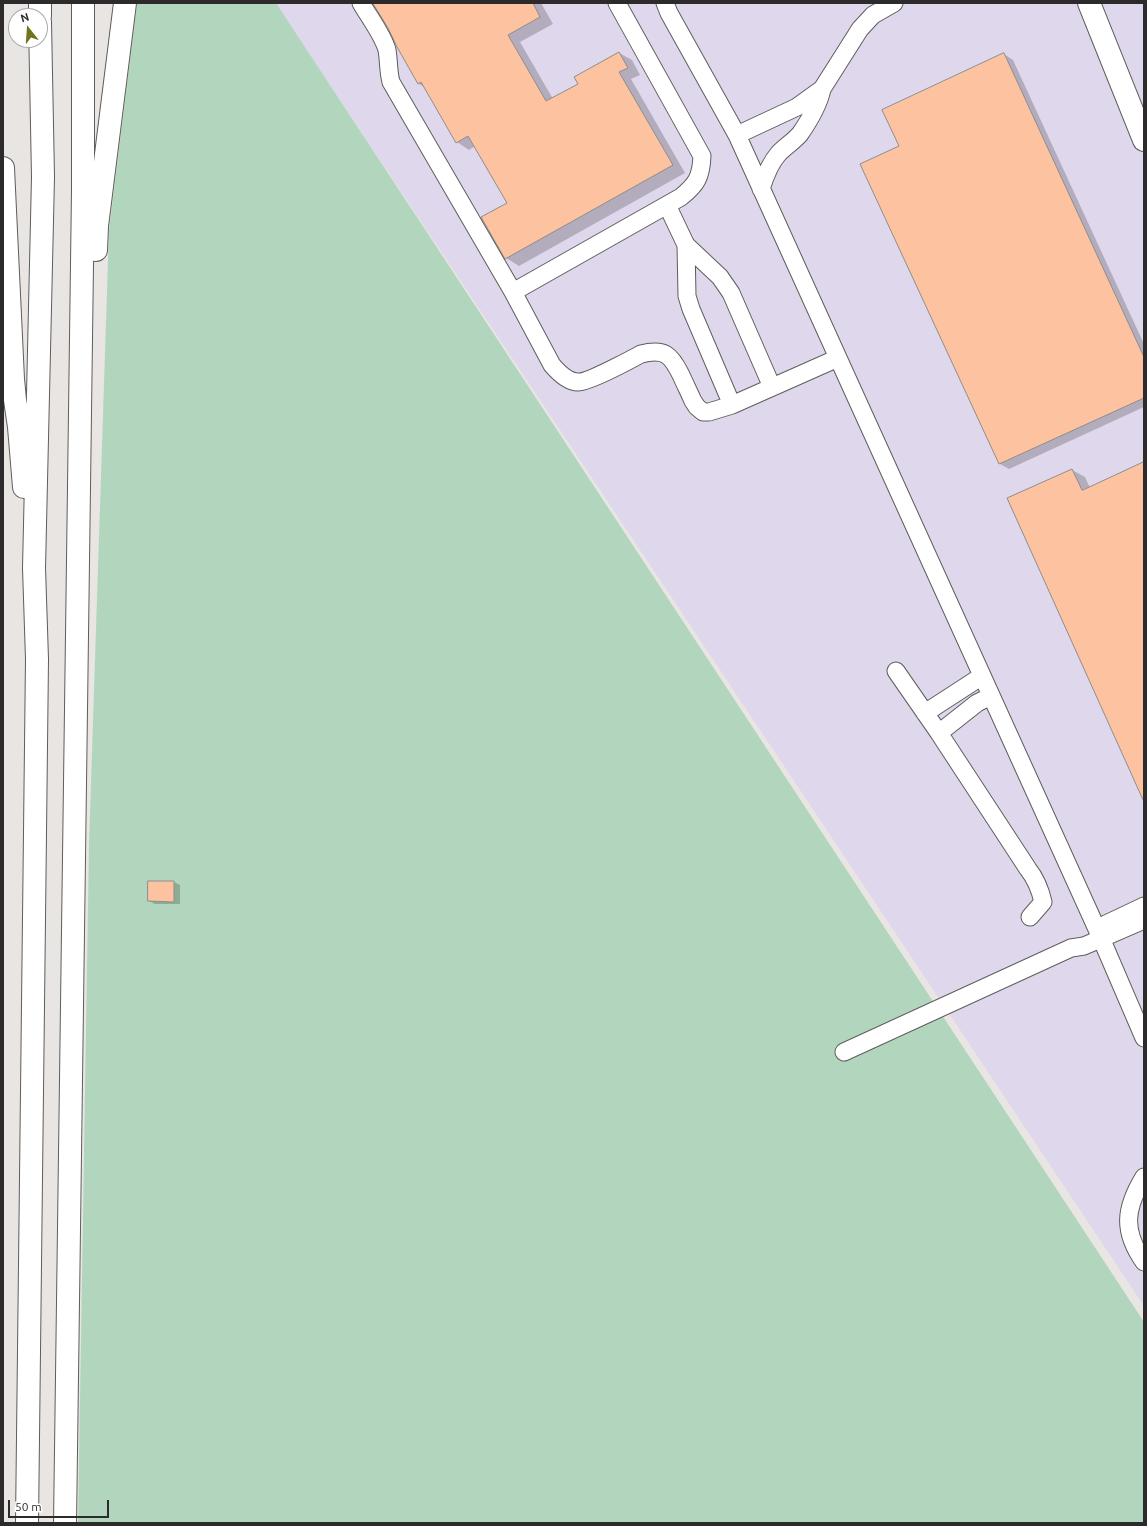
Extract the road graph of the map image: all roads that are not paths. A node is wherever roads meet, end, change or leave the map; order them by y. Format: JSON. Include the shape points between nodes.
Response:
{"nodes":[{"id":1,"x":83,"y":3,"type":"edge"},
{"id":2,"x":125,"y":3,"type":"edge"},
{"id":3,"x":361,"y":3,"type":"edge"},
{"id":4,"x":617,"y":3,"type":"edge"},
{"id":5,"x":665,"y":3,"type":"edge"},
{"id":6,"x":894,"y":3,"type":"edge"},
{"id":7,"x":1089,"y":3,"type":"edge"},
{"id":8,"x":41,"y":48,"type":"edge"},
{"id":9,"x":822,"y":89,"type":"junction"},
{"id":10,"x":737,"y":134,"type":"junction"},
{"id":11,"x":1144,"y":140,"type":"edge"},
{"id":12,"x":3,"y":168,"type":"edge"},
{"id":13,"x":761,"y":189,"type":"junction"},
{"id":14,"x":667,"y":205,"type":"junction"},
{"id":15,"x":686,"y":245,"type":"junction"},
{"id":16,"x":513,"y":292,"type":"junction"},
{"id":17,"x":838,"y":358,"type":"junction"},
{"id":18,"x":772,"y":387,"type":"junction"},
{"id":19,"x":732,"y":405,"type":"junction"},
{"id":20,"x":34,"y":568,"type":"junction"},
{"id":21,"x":896,"y":671,"type":"dead end"},
{"id":22,"x":982,"y":676,"type":"junction"},
{"id":23,"x":76,"y":688,"type":"junction"},
{"id":24,"x":990,"y":696,"type":"junction"},
{"id":25,"x":925,"y":713,"type":"junction"},
{"id":26,"x":939,"y":733,"type":"junction"},
{"id":27,"x":1144,"y":906,"type":"edge"},
{"id":28,"x":1030,"y":917,"type":"dead end"},
{"id":29,"x":1144,"y":920,"type":"edge"},
{"id":30,"x":1099,"y":934,"type":"junction"},
{"id":31,"x":1144,"y":1038,"type":"edge"},
{"id":32,"x":844,"y":1052,"type":"dead end"},
{"id":33,"x":1144,"y":1177,"type":"edge"},
{"id":34,"x":1144,"y":1262,"type":"edge"},
{"id":35,"x":26,"y":1523,"type":"edge"},
{"id":36,"x":65,"y":1523,"type":"edge"}],
"edges":[{"from":1,"to":23,"type":"main road","via":[[84,158]]},
{"from":2,"to":23,"type":"main road","via":[[97,226],[87,673]]},
{"from":3,"to":16,"type":"street","via":[[385,44],[391,82]]},
{"from":4,"to":14,"type":"street","via":[[702,156],[702,170],[692,188]]},
{"from":5,"to":10,"type":"street","via":[[668,13]]},
{"from":6,"to":9,"type":"street","via":[[873,15],[860,29]]},
{"from":7,"to":11,"type":"main road"},
{"from":8,"to":20,"type":"main road","via":[[43,177]]},
{"from":9,"to":10,"type":"street","via":[[797,107]]},
{"from":9,"to":13,"type":"street","via":[[820,100],[800,134],[770,165]]},
{"from":10,"to":13,"type":"street"},
{"from":12,"to":20,"type":"main road","via":[[15,400]]},
{"from":13,"to":17,"type":"street"},
{"from":14,"to":15,"type":"street"},
{"from":14,"to":16,"type":"street"},
{"from":15,"to":18,"type":"street","via":[[720,277],[731,293]]},
{"from":15,"to":19,"type":"street","via":[[687,296]]},
{"from":16,"to":19,"type":"street","via":[[552,365],[558,373],[567,378],[578,382],[589,379],[641,354],[659,352],[674,361],[693,401],[703,412]]},
{"from":17,"to":18,"type":"street"},
{"from":17,"to":22,"type":"street"},
{"from":18,"to":19,"type":"street"},
{"from":20,"to":35,"type":"main road","via":[[37,659]]},
{"from":21,"to":25,"type":"street"},
{"from":22,"to":24,"type":"street"},
{"from":22,"to":25,"type":"street"},
{"from":23,"to":36,"type":"main road"},
{"from":24,"to":26,"type":"street"},
{"from":24,"to":30,"type":"street"},
{"from":25,"to":26,"type":"street"},
{"from":26,"to":28,"type":"street","via":[[1035,877],[1043,902]]},
{"from":27,"to":30,"type":"street"},
{"from":29,"to":30,"type":"street"},
{"from":30,"to":31,"type":"street"},
{"from":30,"to":32,"type":"street","via":[[1081,936],[1071,948]]},
{"from":33,"to":34,"type":"street","via":[[1134,1194],[1128,1214],[1129,1233]]}]}
